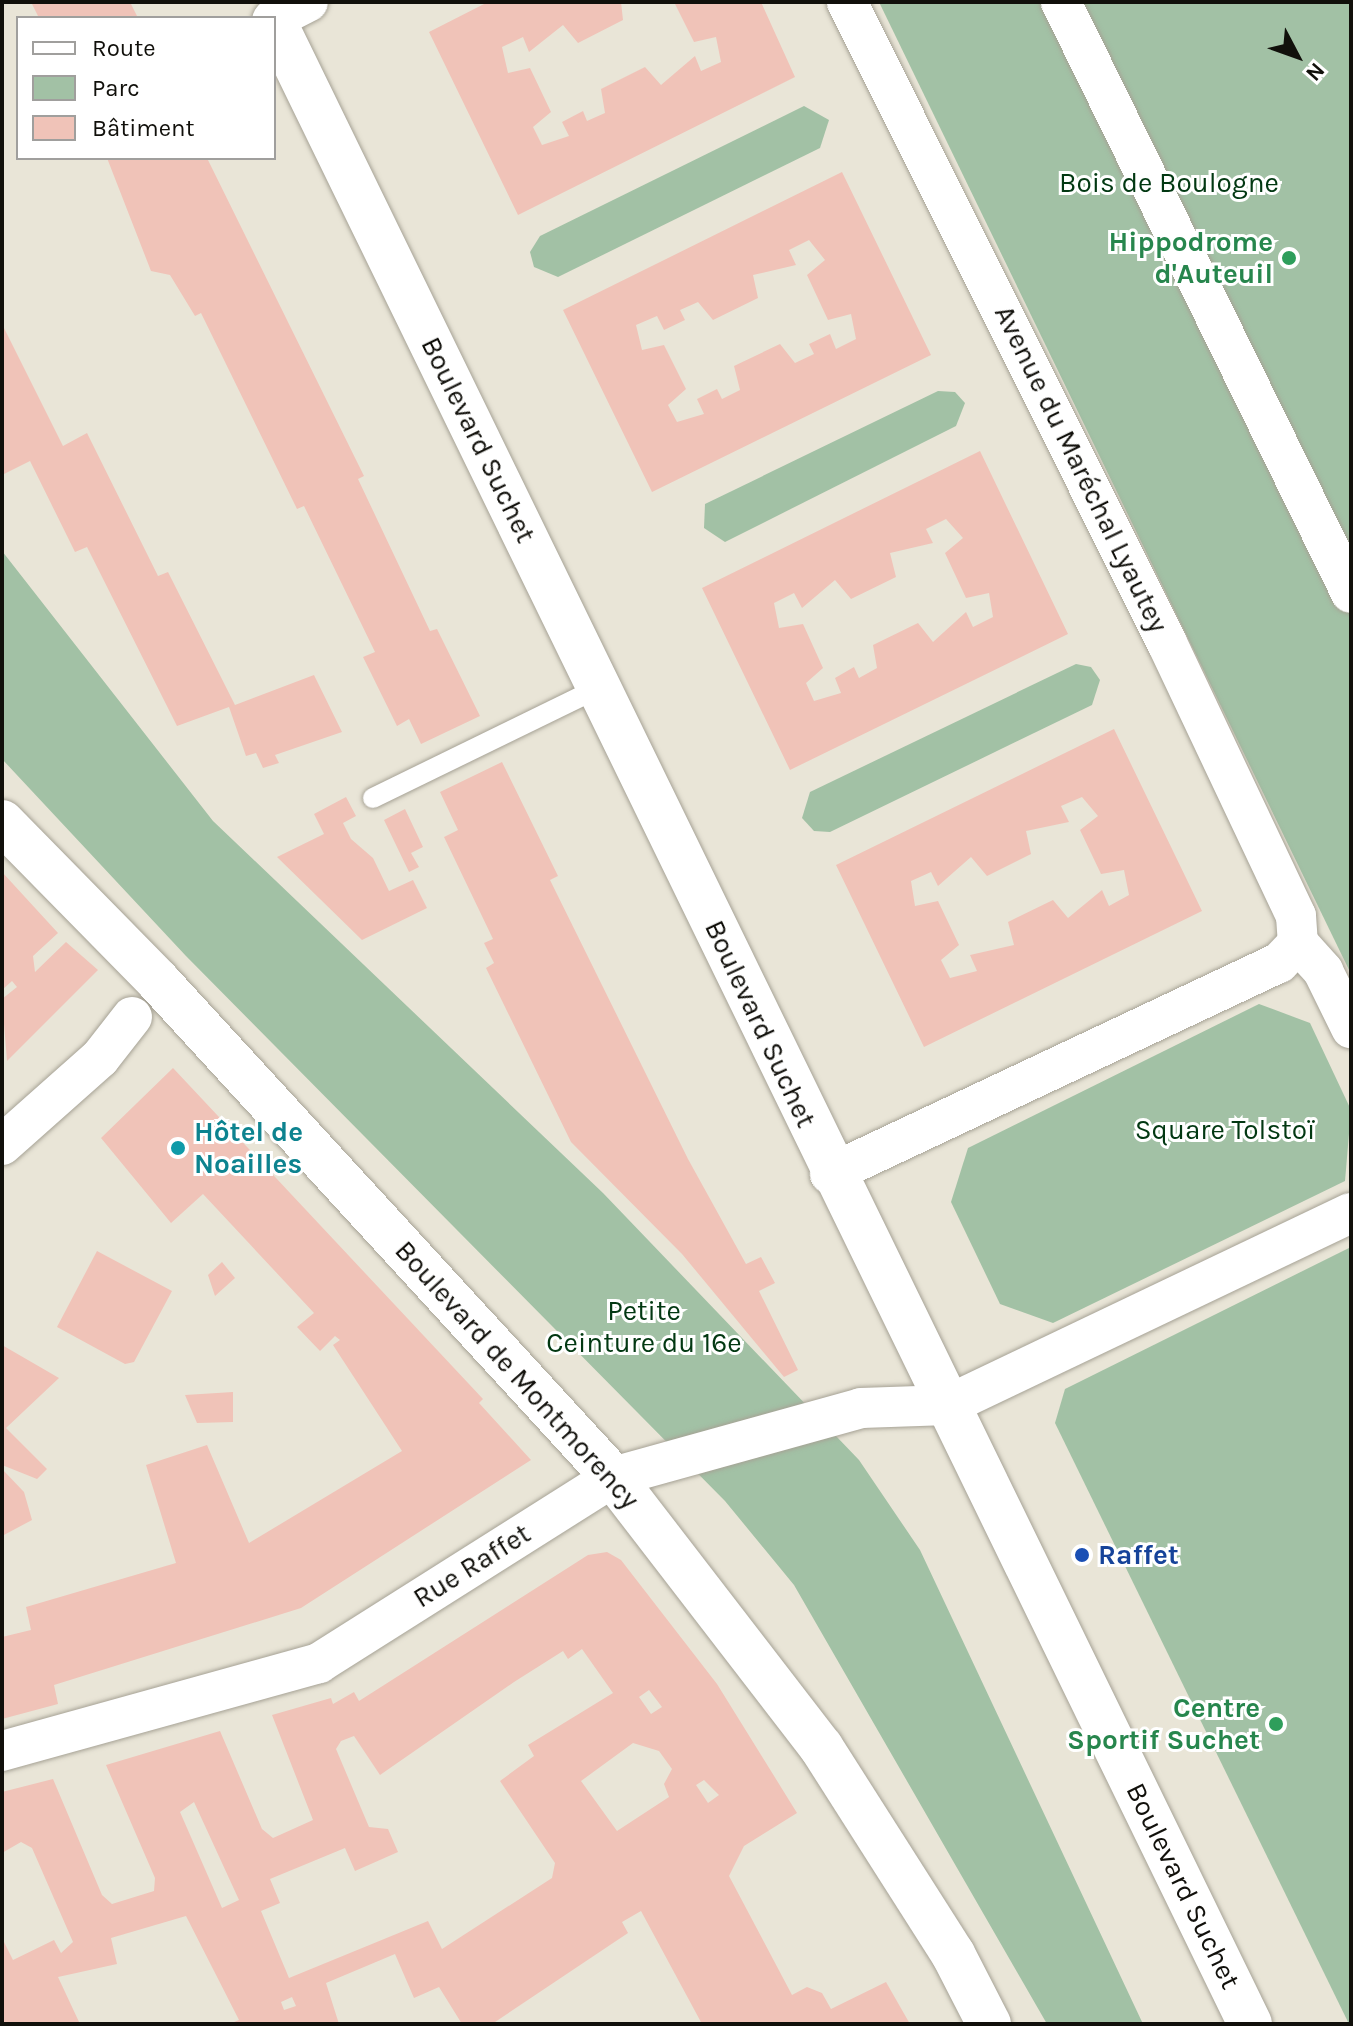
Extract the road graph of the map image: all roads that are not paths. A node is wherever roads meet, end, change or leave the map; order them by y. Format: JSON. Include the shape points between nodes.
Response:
{"nodes":[{"id":1,"x":308,"y":2,"type":"edge"},
{"id":2,"x":847,"y":2,"type":"edge"},
{"id":3,"x":1061,"y":2,"type":"edge"},
{"id":4,"x":276,"y":18,"type":"edge"},
{"id":5,"x":276,"y":25,"type":"edge"},
{"id":6,"x":1351,"y":593,"type":"edge"},
{"id":7,"x":599,"y":688,"type":"junction"},
{"id":8,"x":373,"y":798,"type":"dead end"},
{"id":9,"x":2,"y":822,"type":"edge"},
{"id":10,"x":1298,"y":943,"type":"junction"},
{"id":11,"x":158,"y":981,"type":"junction"},
{"id":12,"x":132,"y":1017,"type":"joint"},
{"id":13,"x":1351,"y":1028,"type":"edge"},
{"id":14,"x":2,"y":1145,"type":"edge"},
{"id":15,"x":830,"y":1174,"type":"junction"},
{"id":16,"x":1351,"y":1213,"type":"edge"},
{"id":17,"x":948,"y":1405,"type":"junction"},
{"id":18,"x":613,"y":1477,"type":"junction"},
{"id":19,"x":2,"y":1751,"type":"edge"},
{"id":20,"x":989,"y":2024,"type":"edge"},
{"id":21,"x":1250,"y":2024,"type":"edge"}],
"edges":[{"from":1,"to":4,"type":"street"},
{"from":2,"to":10,"type":"street","name":"Avenue du Maréchal Lyautey","via":[[1160,629],[1296,916]]},
{"from":3,"to":6,"type":"street"},
{"from":5,"to":7,"type":"main road","name":"Boulevard Suchet"},
{"from":7,"to":8,"type":"lane"},
{"from":7,"to":15,"type":"main road","name":"Boulevard Suchet"},
{"from":9,"to":11,"type":"main road","name":"Boulevard de Montmorency"},
{"from":10,"to":13,"type":"street","via":[[1323,971]]},
{"from":10,"to":15,"type":"street","via":[[1279,963]]},
{"from":11,"to":12,"type":"lane"},
{"from":11,"to":18,"type":"main road","name":"Boulevard de Montmorency"},
{"from":12,"to":14,"type":"street","via":[[100,1058]]},
{"from":15,"to":17,"type":"main road","name":"Boulevard Suchet"},
{"from":16,"to":17,"type":"street"},
{"from":17,"to":18,"type":"street","name":"Rue Raffet","via":[[861,1408]]},
{"from":17,"to":21,"type":"main road","name":"Boulevard Suchet"},
{"from":18,"to":19,"type":"street","name":"Rue Raffet","via":[[319,1663]]},
{"from":18,"to":20,"type":"main road","name":"Boulevard de Montmorency","via":[[821,1747],[953,1954]]}]}
